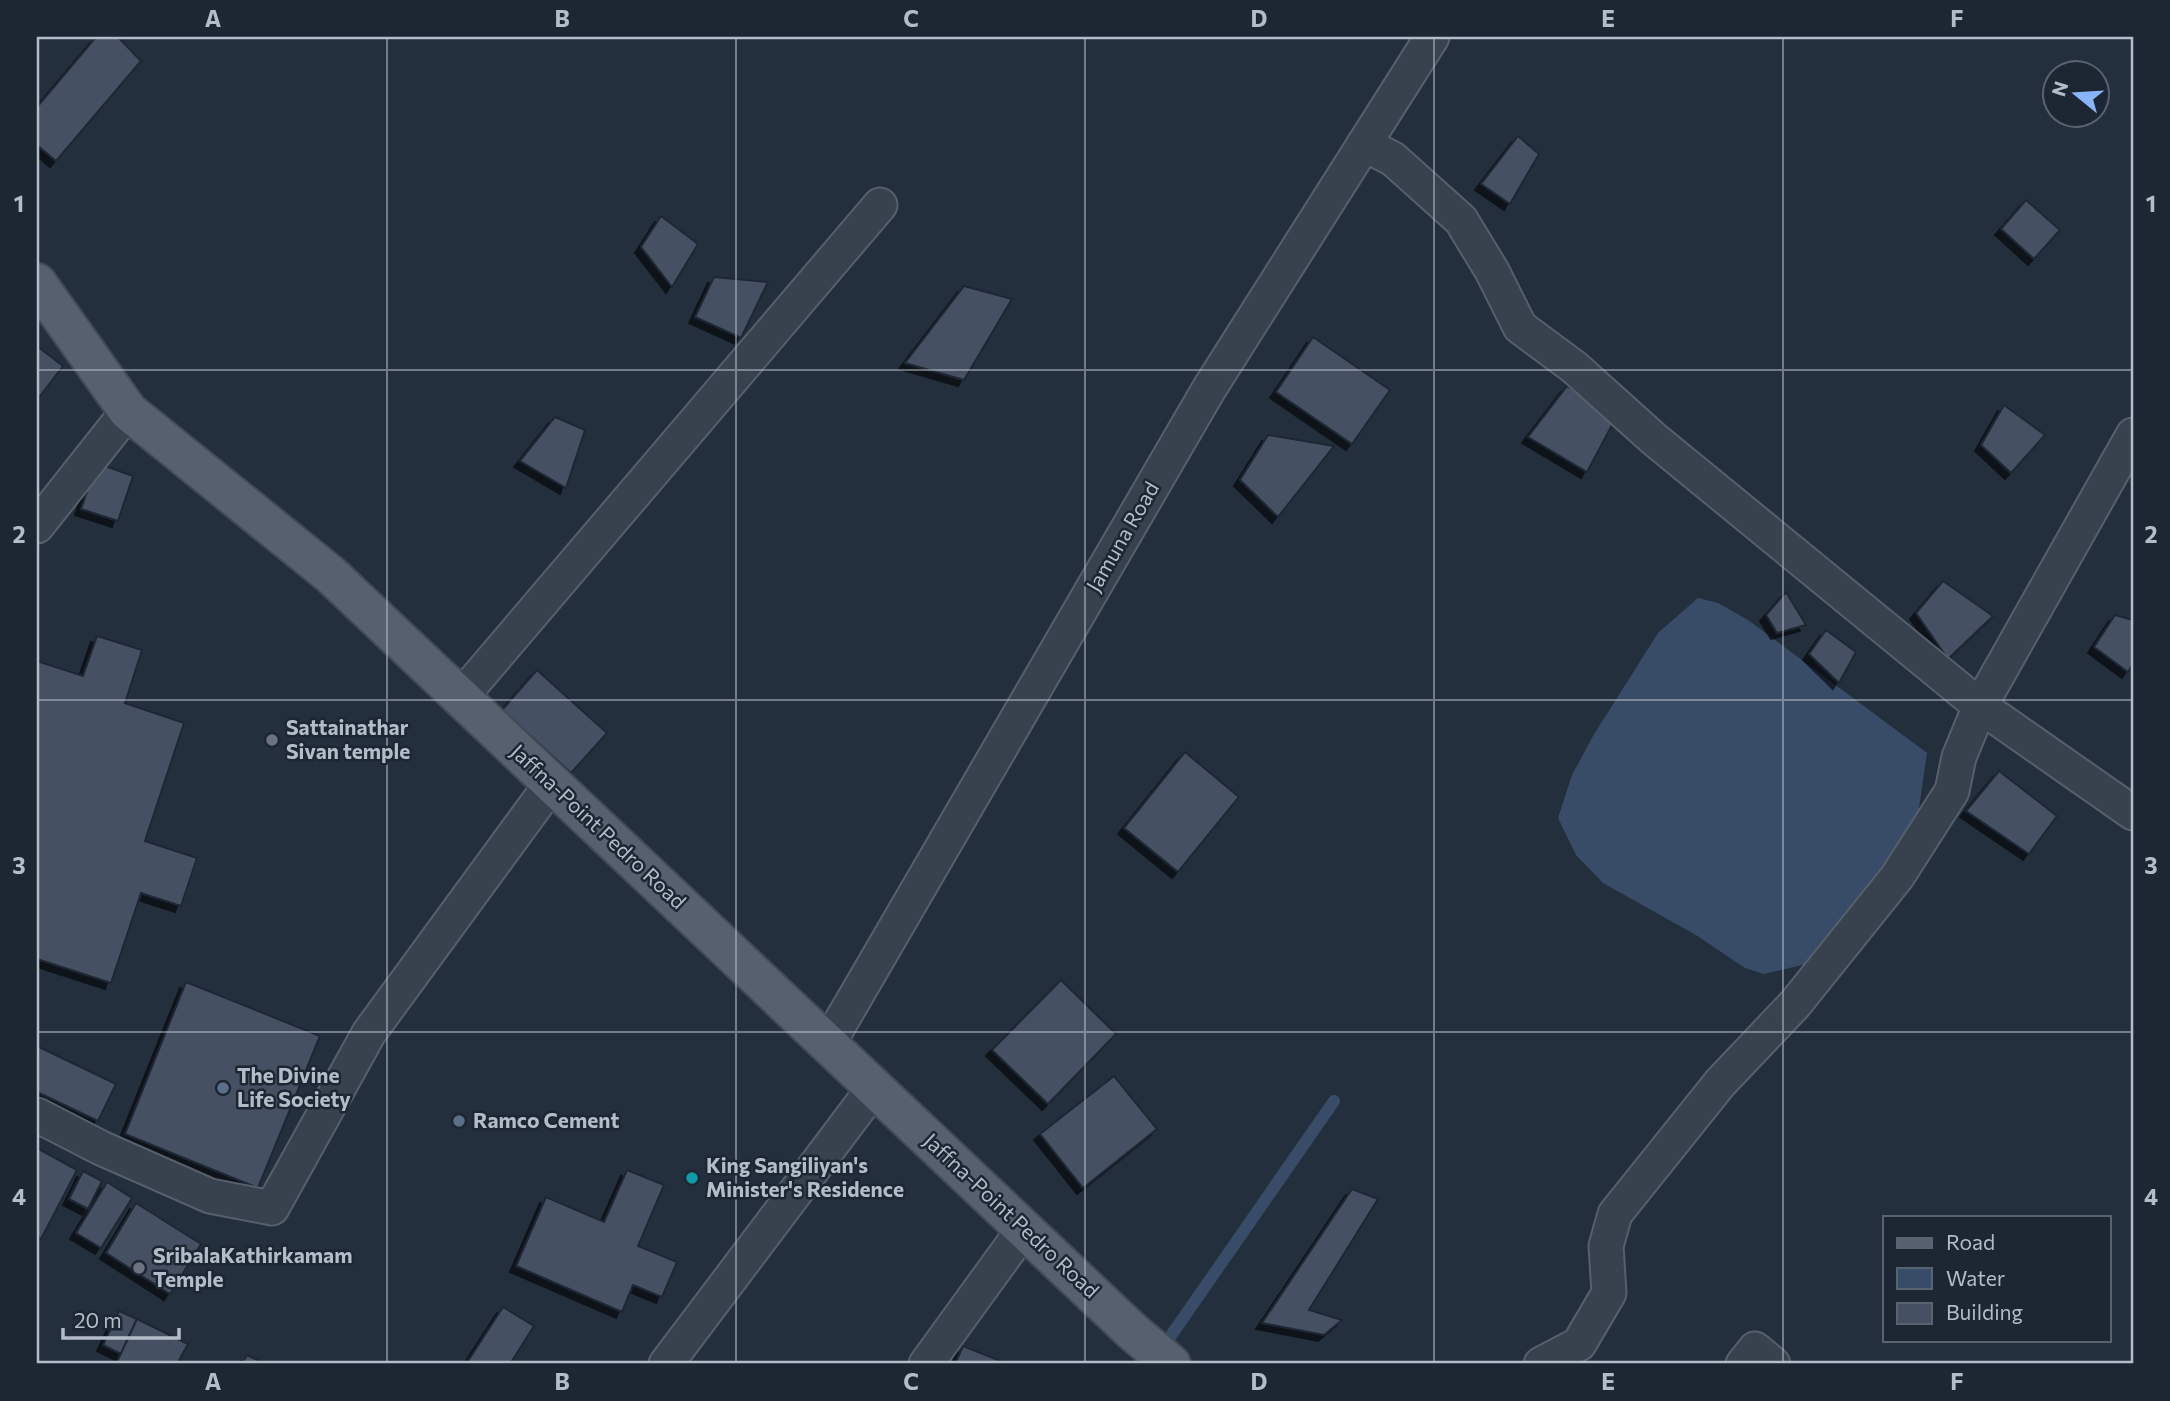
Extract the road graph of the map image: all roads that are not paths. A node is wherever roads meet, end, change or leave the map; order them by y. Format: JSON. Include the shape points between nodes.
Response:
{"nodes":[{"id":1,"x":1432,"y":37,"type":"edge"},
{"id":2,"x":1364,"y":144,"type":"junction"},
{"id":3,"x":880,"y":205,"type":"dead end"},
{"id":4,"x":37,"y":283,"type":"edge"},
{"id":5,"x":128,"y":411,"type":"junction"},
{"id":6,"x":2133,"y":435,"type":"edge"},
{"id":7,"x":37,"y":526,"type":"edge"},
{"id":8,"x":461,"y":697,"type":"junction"},
{"id":9,"x":1980,"y":706,"type":"junction"},
{"id":10,"x":552,"y":783,"type":"junction"},
{"id":11,"x":2133,"y":813,"type":"edge"},
{"id":12,"x":828,"y":1044,"type":"junction"},
{"id":13,"x":874,"y":1087,"type":"junction"},
{"id":14,"x":37,"y":1115,"type":"edge"},
{"id":15,"x":1024,"y":1229,"type":"junction"},
{"id":16,"x":666,"y":1364,"type":"edge"},
{"id":17,"x":926,"y":1364,"type":"edge"},
{"id":18,"x":1171,"y":1364,"type":"edge"},
{"id":19,"x":1541,"y":1364,"type":"edge"},
{"id":20,"x":1743,"y":1364,"type":"edge"},
{"id":21,"x":1773,"y":1364,"type":"edge"}],
"edges":[{"from":1,"to":2,"type":"street","name":"Jamuna Road"},
{"from":2,"to":9,"type":"street","via":[[1393,159],[1461,220],[1520,327]]},
{"from":2,"to":12,"type":"street","name":"Jamuna Road","via":[[1209,389]]},
{"from":3,"to":8,"type":"street"},
{"from":4,"to":5,"type":"main road","name":"Jaffna-Point Pedro Road"},
{"from":5,"to":7,"type":"street"},
{"from":5,"to":8,"type":"main road","name":"Jaffna-Point Pedro Road","via":[[331,575]]},
{"from":6,"to":9,"type":"street"},
{"from":8,"to":10,"type":"main road","name":"Jaffna-Point Pedro Road"},
{"from":9,"to":11,"type":"street"},
{"from":9,"to":19,"type":"street","via":[[1959,757],[1952,791],[1898,877],[1796,1004],[1720,1083],[1615,1214],[1605,1246],[1609,1293],[1579,1344]]},
{"from":10,"to":12,"type":"main road","name":"Jaffna-Point Pedro Road"},
{"from":10,"to":14,"type":"street","via":[[369,1033],[272,1208],[210,1196]]},
{"from":12,"to":13,"type":"main road","name":"Jaffna-Point Pedro Road"},
{"from":13,"to":15,"type":"main road","name":"Jaffna-Point Pedro Road"},
{"from":13,"to":16,"type":"street"},
{"from":15,"to":17,"type":"street"},
{"from":15,"to":18,"type":"main road","name":"Jaffna-Point Pedro Road"},
{"from":20,"to":21,"type":"street","via":[[1755,1349]]}]}
